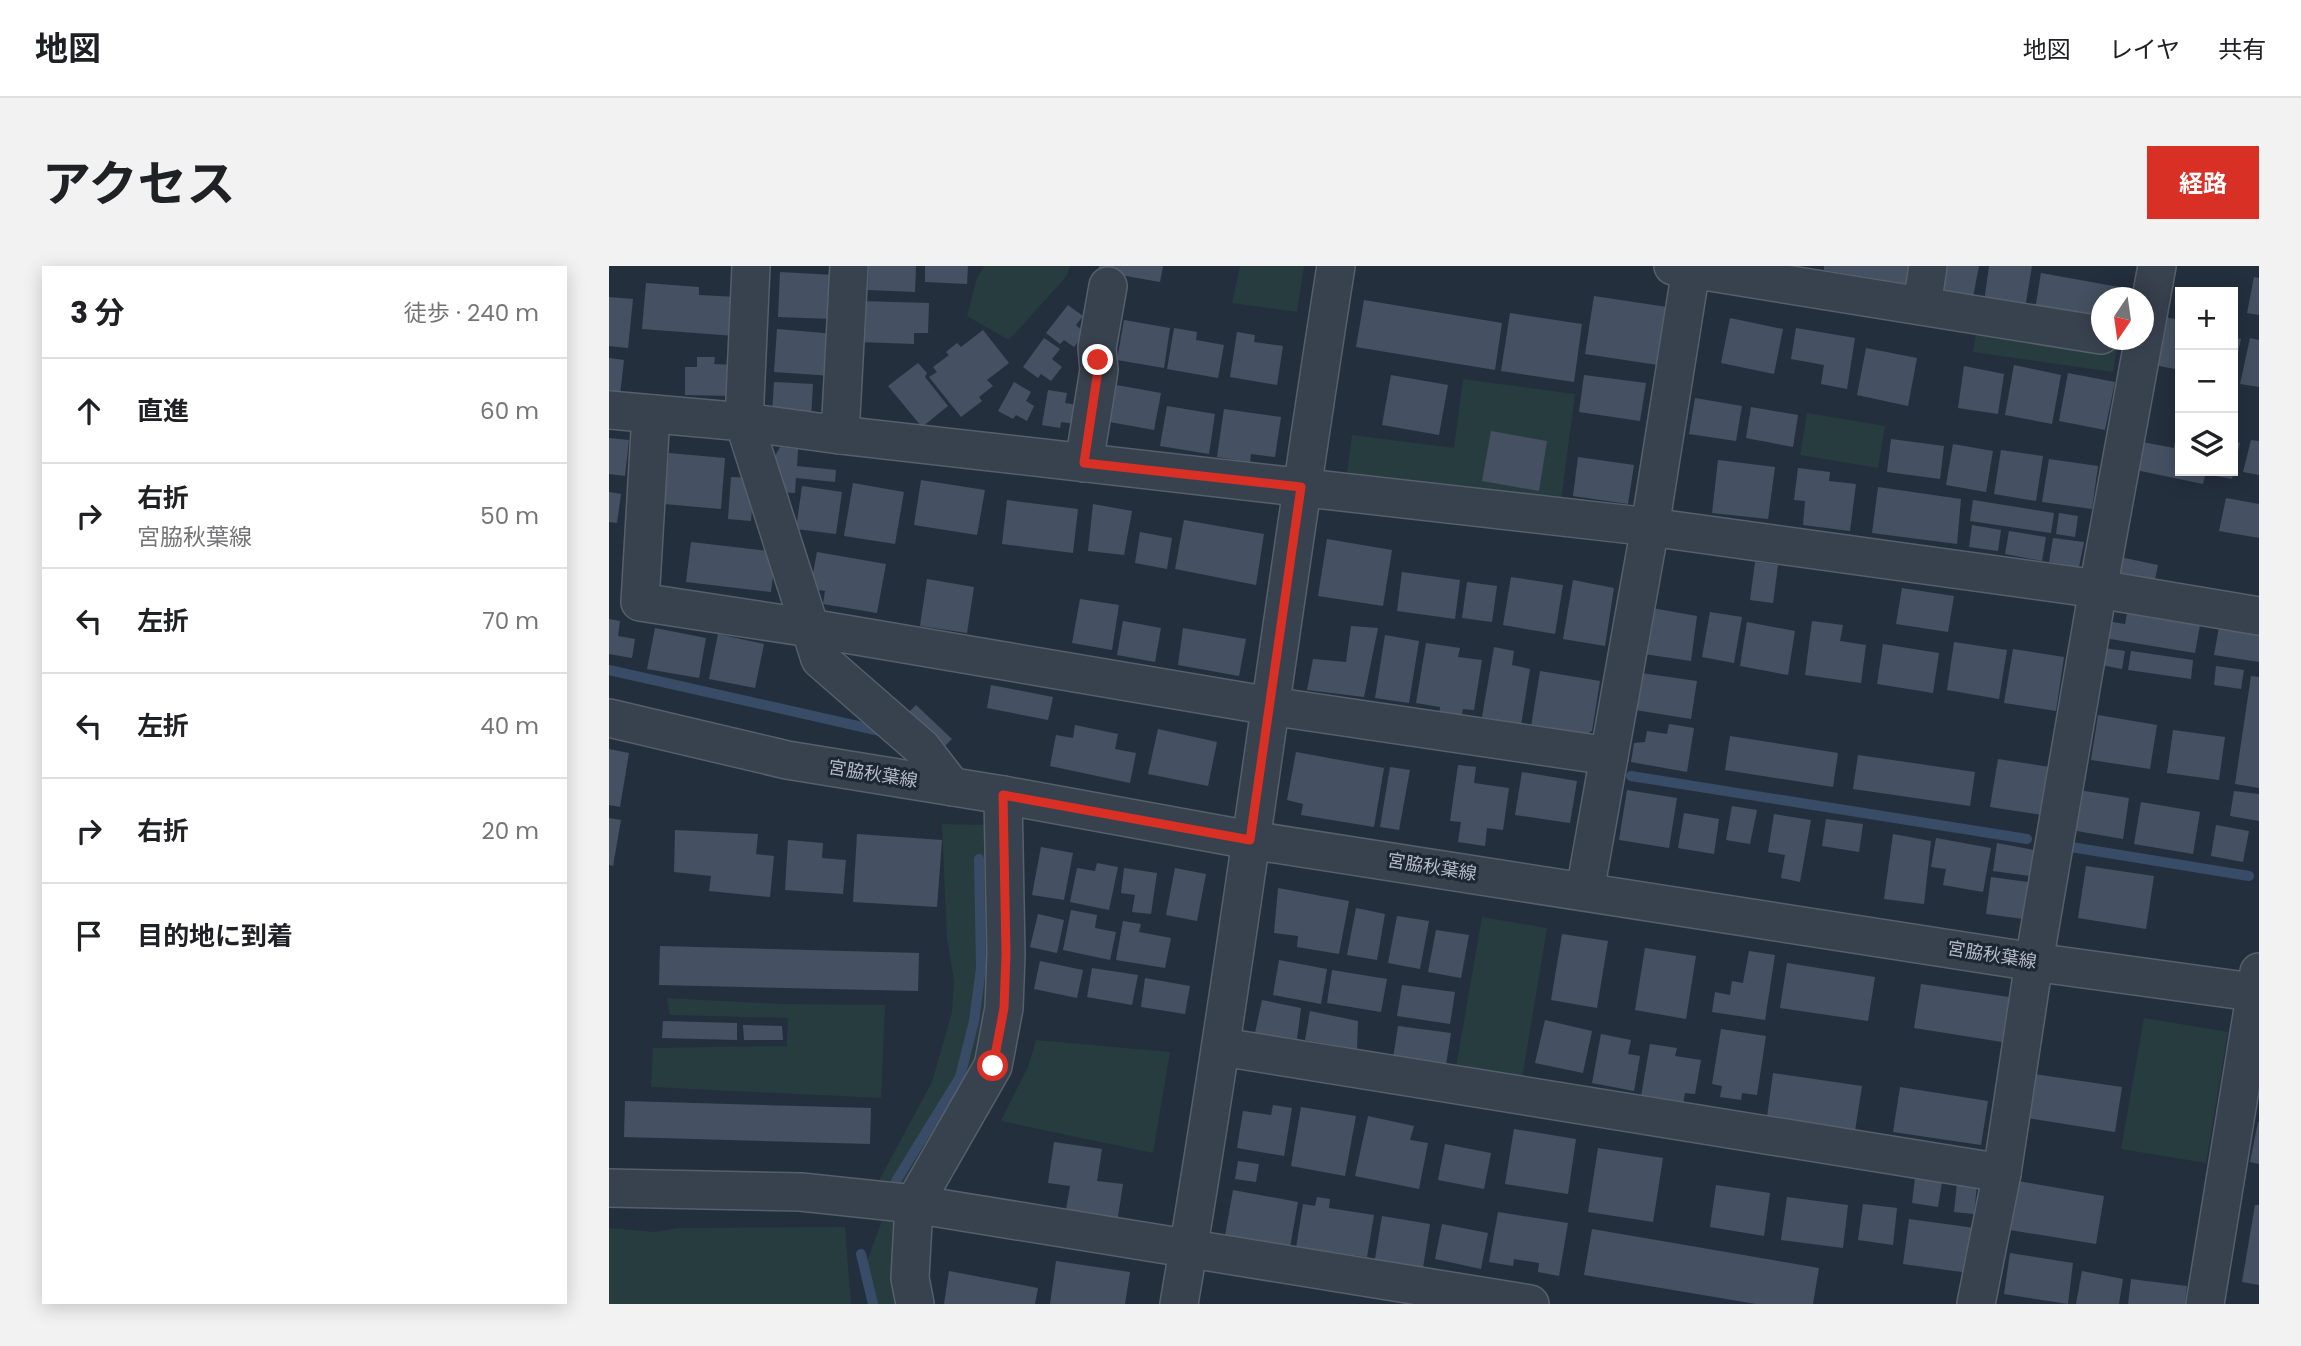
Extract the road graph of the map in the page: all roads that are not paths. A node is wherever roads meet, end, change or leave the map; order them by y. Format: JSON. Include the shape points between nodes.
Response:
{"nodes":[{"id":1,"x":751,"y":266,"type":"edge"},
{"id":2,"x":849,"y":266,"type":"edge"},
{"id":3,"x":1336,"y":266,"type":"edge"},
{"id":4,"x":1928,"y":266,"type":"edge"},
{"id":5,"x":2157,"y":266,"type":"edge"},
{"id":6,"x":1682,"y":267,"type":"edge"},
{"id":7,"x":1108,"y":286,"type":"dead end"},
{"id":8,"x":2151,"y":287,"type":"edge"},
{"id":9,"x":1922,"y":306,"type":"junction"},
{"id":10,"x":2091,"y":333,"type":"edge"},
{"id":11,"x":2135,"y":350,"type":"edge"},
{"id":12,"x":609,"y":410,"type":"edge"},
{"id":13,"x":652,"y":414,"type":"junction"},
{"id":14,"x":744,"y":422,"type":"junction"},
{"id":15,"x":840,"y":435,"type":"junction"},
{"id":16,"x":1084,"y":463,"type":"junction"},
{"id":17,"x":1301,"y":487,"type":"junction"},
{"id":18,"x":1650,"y":527,"type":"junction"},
{"id":19,"x":2098,"y":589,"type":"junction"},
{"id":20,"x":2259,"y":616,"type":"edge"},
{"id":21,"x":810,"y":628,"type":"junction"},
{"id":22,"x":1270,"y":706,"type":"junction"},
{"id":23,"x":609,"y":718,"type":"edge"},
{"id":24,"x":1609,"y":756,"type":"junction"},
{"id":25,"x":951,"y":787,"type":"junction"},
{"id":26,"x":1003,"y":795,"type":"junction"},
{"id":27,"x":1250,"y":840,"type":"junction"},
{"id":28,"x":1585,"y":891,"type":"junction"},
{"id":29,"x":2034,"y":962,"type":"junction"},
{"id":30,"x":2258,"y":986,"type":"edge"},
{"id":31,"x":1222,"y":1047,"type":"junction"},
{"id":32,"x":2002,"y":1173,"type":"junction"},
{"id":33,"x":609,"y":1188,"type":"edge"},
{"id":34,"x":914,"y":1204,"type":"junction"},
{"id":35,"x":1189,"y":1249,"type":"junction"},
{"id":36,"x":1416,"y":1295,"type":"edge"},
{"id":37,"x":915,"y":1304,"type":"edge"},
{"id":38,"x":1179,"y":1304,"type":"edge"},
{"id":39,"x":1530,"y":1304,"type":"edge"},
{"id":40,"x":1976,"y":1304,"type":"edge"},
{"id":41,"x":2205,"y":1304,"type":"edge"}],
"edges":[{"from":1,"to":14,"type":"street"},
{"from":2,"to":15,"type":"street"},
{"from":3,"to":17,"type":"street"},
{"from":4,"to":9,"type":"street"},
{"from":5,"to":8,"type":"street"},
{"from":6,"to":9,"type":"street"},
{"from":6,"to":18,"type":"street"},
{"from":7,"to":16,"type":"street"},
{"from":9,"to":10,"type":"street"},
{"from":11,"to":19,"type":"street"},
{"from":12,"to":13,"type":"street"},
{"from":13,"to":14,"type":"street"},
{"from":13,"to":21,"type":"street","via":[[640,602]]},
{"from":14,"to":15,"type":"street"},
{"from":14,"to":21,"type":"street"},
{"from":15,"to":16,"type":"street"},
{"from":16,"to":17,"type":"street"},
{"from":17,"to":18,"type":"street"},
{"from":17,"to":22,"type":"street"},
{"from":18,"to":19,"type":"street"},
{"from":18,"to":24,"type":"street"},
{"from":19,"to":20,"type":"street"},
{"from":19,"to":29,"type":"street"},
{"from":21,"to":22,"type":"street"},
{"from":21,"to":25,"type":"street","via":[[820,659],[922,748]]},
{"from":22,"to":24,"type":"street"},
{"from":22,"to":27,"type":"street"},
{"from":23,"to":25,"type":"street","name":"宮脇秋葉線","via":[[787,760]]},
{"from":24,"to":28,"type":"street"},
{"from":25,"to":26,"type":"street","name":"宮脇秋葉線"},
{"from":26,"to":27,"type":"street","name":"宮脇秋葉線"},
{"from":26,"to":34,"type":"street","via":[[1006,954],[1004,1008],[993,1066]]},
{"from":27,"to":28,"type":"street","name":"宮脇秋葉線"},
{"from":27,"to":31,"type":"street"},
{"from":28,"to":29,"type":"street","name":"宮脇秋葉線"},
{"from":29,"to":30,"type":"street","name":"宮脇秋葉線"},
{"from":29,"to":32,"type":"street"},
{"from":30,"to":41,"type":"street"},
{"from":31,"to":32,"type":"street"},
{"from":31,"to":35,"type":"street"},
{"from":32,"to":40,"type":"street"},
{"from":33,"to":34,"type":"street","via":[[801,1192]]},
{"from":34,"to":35,"type":"street"},
{"from":34,"to":37,"type":"street","via":[[910,1278]]},
{"from":35,"to":36,"type":"street"},
{"from":35,"to":38,"type":"street"},
{"from":36,"to":39,"type":"street"}]}
